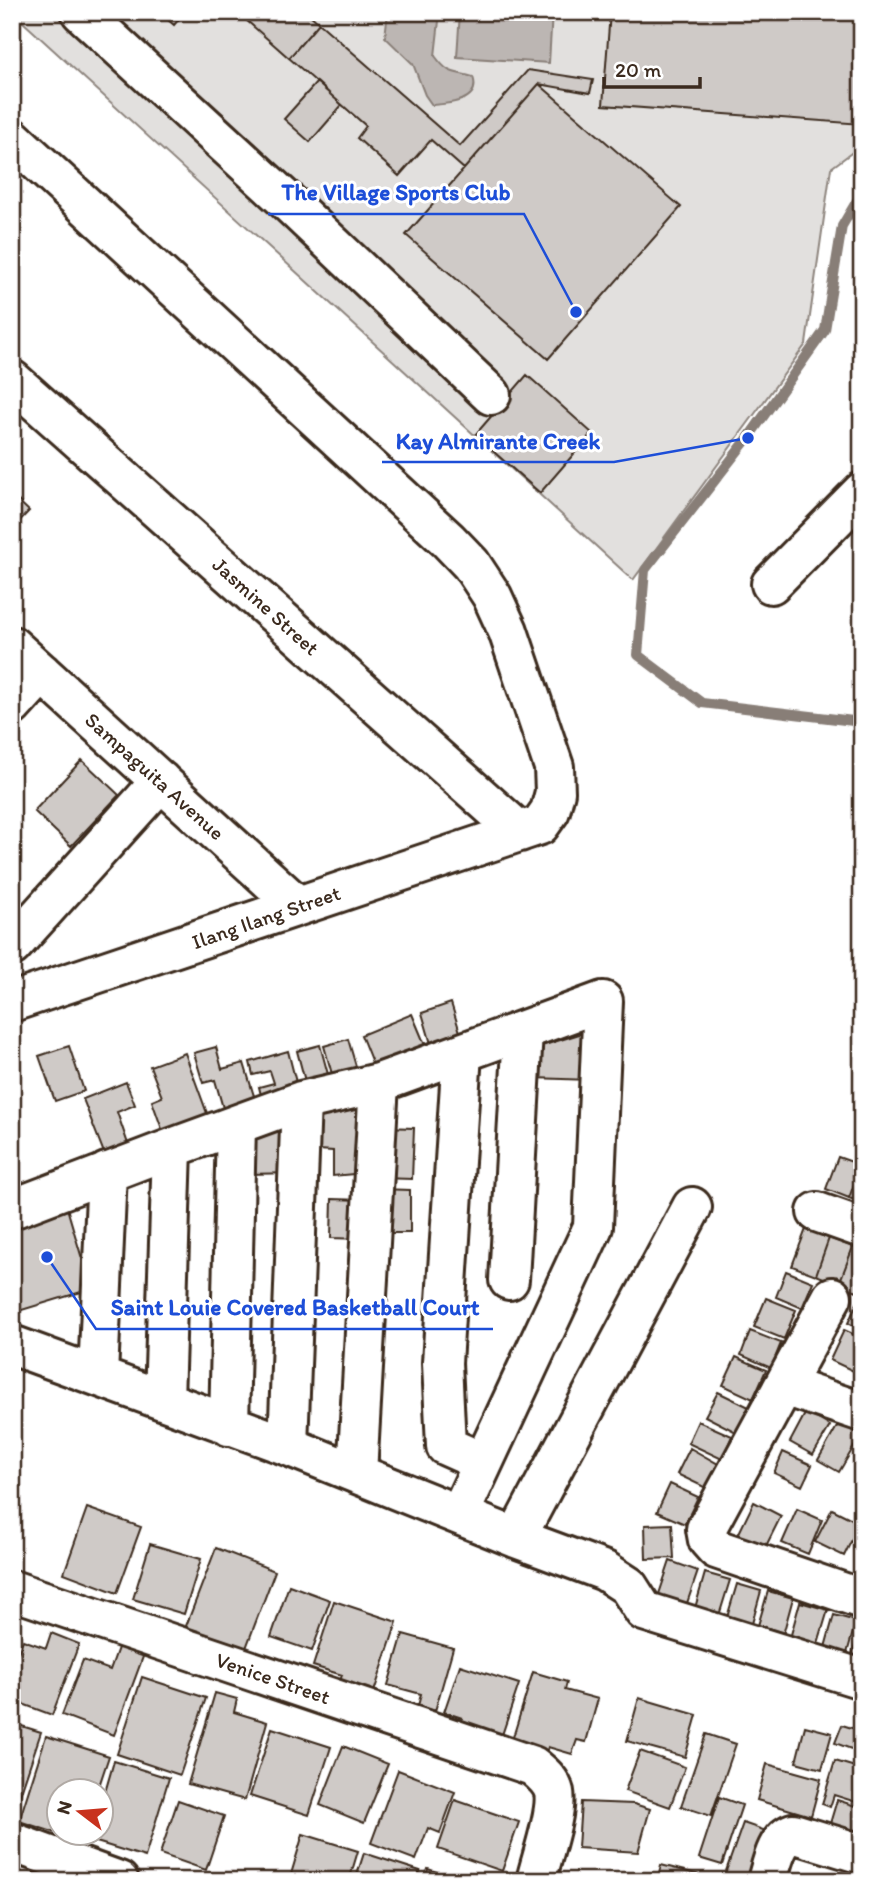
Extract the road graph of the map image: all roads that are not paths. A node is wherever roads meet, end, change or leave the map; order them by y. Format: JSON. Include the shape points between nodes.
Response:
{"nodes":[{"id":1,"x":81,"y":12,"type":"edge"},
{"id":2,"x":12,"y":138,"type":"edge"},
{"id":3,"x":12,"y":380,"type":"edge"},
{"id":4,"x":491,"y":395,"type":"dead end"},
{"id":5,"x":862,"y":492,"type":"edge"},
{"id":6,"x":771,"y":584,"type":"dead end"},
{"id":7,"x":12,"y":646,"type":"edge"},
{"id":8,"x":42,"y":673,"type":"junction"},
{"id":9,"x":12,"y":706,"type":"edge"},
{"id":10,"x":161,"y":781,"type":"junction"},
{"id":11,"x":520,"y":832,"type":"junction"},
{"id":12,"x":298,"y":906,"type":"junction"},
{"id":13,"x":12,"y":946,"type":"edge"},
{"id":14,"x":12,"y":1002,"type":"edge"},
{"id":15,"x":523,"y":1031,"type":"junction"},
{"id":16,"x":462,"y":1053,"type":"junction"},
{"id":17,"x":379,"y":1083,"type":"junction"},
{"id":18,"x":301,"y":1101,"type":"junction"},
{"id":19,"x":236,"y":1125,"type":"junction"},
{"id":20,"x":172,"y":1148,"type":"junction"},
{"id":21,"x":107,"y":1172,"type":"junction"},
{"id":22,"x":692,"y":1207,"type":"dead end"},
{"id":23,"x":12,"y":1209,"type":"edge"},
{"id":24,"x":817,"y":1212,"type":"dead end"},
{"id":25,"x":862,"y":1228,"type":"edge"},
{"id":26,"x":446,"y":1277,"type":"junction"},
{"id":27,"x":509,"y":1280,"type":"junction"},
{"id":28,"x":567,"y":1285,"type":"junction"},
{"id":29,"x":832,"y":1297,"type":"dead end"},
{"id":30,"x":12,"y":1345,"type":"edge"},
{"id":31,"x":98,"y":1376,"type":"junction"},
{"id":32,"x":785,"y":1386,"type":"junction"},
{"id":33,"x":164,"y":1400,"type":"junction"},
{"id":34,"x":862,"y":1412,"type":"edge"},
{"id":35,"x":229,"y":1426,"type":"junction"},
{"id":36,"x":288,"y":1446,"type":"junction"},
{"id":37,"x":482,"y":1462,"type":"junction"},
{"id":38,"x":358,"y":1474,"type":"junction"},
{"id":39,"x":459,"y":1515,"type":"junction"},
{"id":40,"x":516,"y":1538,"type":"junction"},
{"id":41,"x":12,"y":1590,"type":"edge"},
{"id":42,"x":862,"y":1599,"type":"edge"},
{"id":43,"x":862,"y":1679,"type":"edge"},
{"id":44,"x":12,"y":1842,"type":"edge"},
{"id":45,"x":862,"y":1854,"type":"edge"},
{"id":46,"x":119,"y":1881,"type":"edge"},
{"id":47,"x":536,"y":1881,"type":"edge"},
{"id":48,"x":767,"y":1881,"type":"edge"}],
"edges":[{"from":1,"to":4,"type":"street"},
{"from":2,"to":11,"type":"street","name":"Ilang Ilang Street","via":[[471,564],[508,631],[554,767],[550,811],[540,825]]},
{"from":3,"to":11,"type":"street","name":"Jasmine Street"},
{"from":5,"to":6,"type":"street"},
{"from":7,"to":8,"type":"street","name":"Sampaguita Avenue"},
{"from":8,"to":9,"type":"street"},
{"from":8,"to":10,"type":"street","name":"Sampaguita Avenue"},
{"from":10,"to":12,"type":"street","name":"Sampaguita Avenue"},
{"from":10,"to":13,"type":"street"},
{"from":11,"to":12,"type":"street","name":"Ilang Ilang Street"},
{"from":12,"to":14,"type":"street","name":"Ilang Ilang Street"},
{"from":15,"to":16,"type":"street"},
{"from":15,"to":27,"type":"street"},
{"from":15,"to":28,"type":"street","via":[[603,1002],[593,1227]]},
{"from":16,"to":17,"type":"street"},
{"from":16,"to":26,"type":"street"},
{"from":17,"to":18,"type":"street"},
{"from":17,"to":38,"type":"street"},
{"from":18,"to":19,"type":"street"},
{"from":18,"to":36,"type":"street"},
{"from":19,"to":20,"type":"street"},
{"from":19,"to":35,"type":"street"},
{"from":20,"to":21,"type":"street"},
{"from":20,"to":33,"type":"street"},
{"from":21,"to":23,"type":"street"},
{"from":21,"to":31,"type":"street"},
{"from":22,"to":40,"type":"street"},
{"from":24,"to":25,"type":"street"},
{"from":26,"to":27,"type":"street"},
{"from":26,"to":37,"type":"street","via":[[442,1363],[446,1446]]},
{"from":27,"to":28,"type":"street"},
{"from":28,"to":37,"type":"street"},
{"from":29,"to":32,"type":"street"},
{"from":30,"to":31,"type":"street"},
{"from":31,"to":33,"type":"street"},
{"from":32,"to":34,"type":"street"},
{"from":32,"to":42,"type":"street","via":[[706,1529],[708,1540],[716,1549]]},
{"from":33,"to":35,"type":"street"},
{"from":35,"to":36,"type":"street"},
{"from":36,"to":38,"type":"street"},
{"from":37,"to":39,"type":"street"},
{"from":38,"to":39,"type":"street"},
{"from":39,"to":40,"type":"street"},
{"from":40,"to":43,"type":"street","via":[[605,1570],[628,1586],[644,1611]]},
{"from":41,"to":47,"type":"street","name":"Venice Street","via":[[533,1766],[554,1791]]},
{"from":44,"to":46,"type":"street"},
{"from":45,"to":48,"type":"street","via":[[793,1833],[779,1844]]}]}
